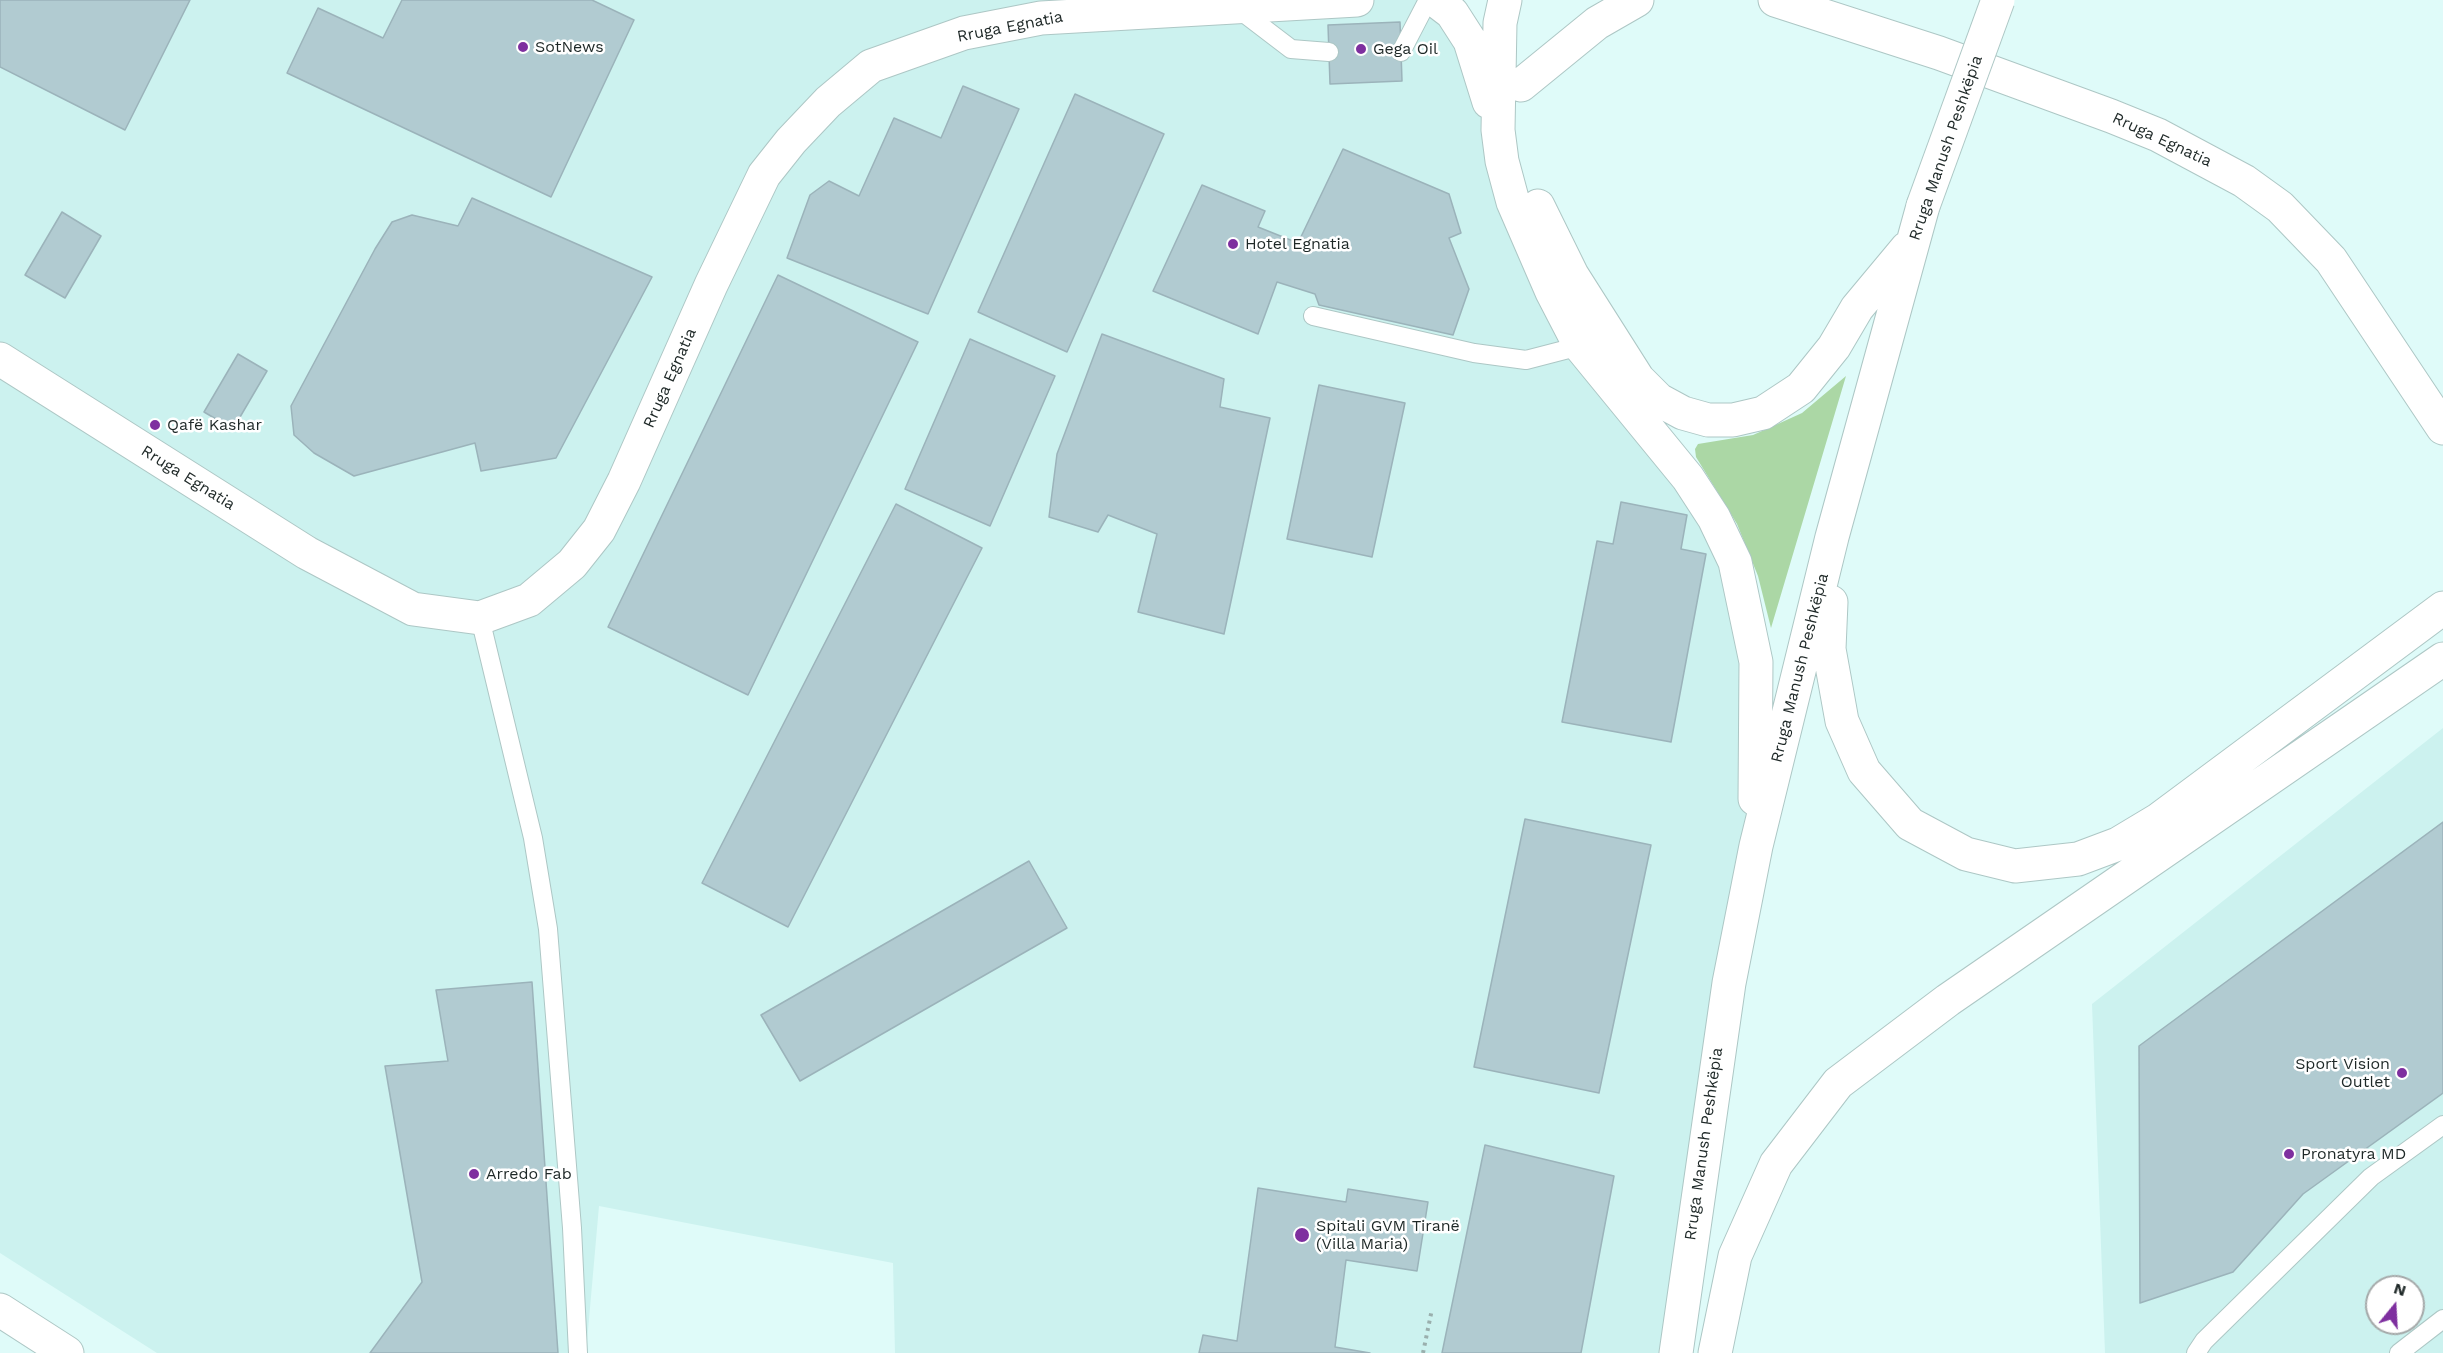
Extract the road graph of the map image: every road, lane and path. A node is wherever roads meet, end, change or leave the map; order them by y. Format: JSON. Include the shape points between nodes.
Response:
{"nodes":[{"id":1,"x":1357,"y":0,"type":"edge"},
{"id":2,"x":1428,"y":0,"type":"edge"},
{"id":3,"x":1435,"y":0,"type":"edge"},
{"id":4,"x":1507,"y":0,"type":"edge"},
{"id":5,"x":1636,"y":0,"type":"edge"},
{"id":6,"x":1775,"y":0,"type":"edge"},
{"id":7,"x":1998,"y":0,"type":"edge"},
{"id":8,"x":1235,"y":6,"type":"junction"},
{"id":9,"x":1329,"y":52,"type":"dead end"},
{"id":10,"x":1401,"y":52,"type":"dead end"},
{"id":11,"x":1521,"y":85,"type":"junction"},
{"id":12,"x":1498,"y":130,"type":"junction"},
{"id":13,"x":1914,"y":240,"type":"junction"},
{"id":14,"x":1313,"y":316,"type":"dead end"},
{"id":15,"x":1580,"y":346,"type":"junction"},
{"id":16,"x":0,"y":359,"type":"edge"},
{"id":17,"x":2443,"y":428,"type":"edge"},
{"id":18,"x":1832,"y":537,"type":"junction"},
{"id":19,"x":2443,"y":591,"type":"edge"},
{"id":20,"x":2433,"y":616,"type":"edge"},
{"id":21,"x":480,"y":618,"type":"junction"},
{"id":22,"x":2443,"y":659,"type":"edge"},
{"id":23,"x":1756,"y":846,"type":"junction"},
{"id":24,"x":2443,"y":1125,"type":"edge"},
{"id":25,"x":1432,"y":1309,"type":"dead end"},
{"id":26,"x":0,"y":1310,"type":"edge"},
{"id":27,"x":2443,"y":1320,"type":"edge"},
{"id":28,"x":67,"y":1353,"type":"edge"},
{"id":29,"x":578,"y":1353,"type":"edge"},
{"id":30,"x":1423,"y":1353,"type":"edge"},
{"id":31,"x":1676,"y":1353,"type":"edge"},
{"id":32,"x":1715,"y":1353,"type":"edge"},
{"id":33,"x":2196,"y":1353,"type":"edge"},
{"id":34,"x":2398,"y":1353,"type":"edge"}],
"edges":[{"from":1,"to":8,"type":"main road","name":"Rruga Egnatia"},
{"from":2,"to":10,"type":"lane"},
{"from":3,"to":12,"type":"main road","via":[[1452,13],[1470,41]]},
{"from":4,"to":11,"type":"main road","via":[[1519,22]]},
{"from":4,"to":12,"type":"main road","via":[[1500,23]]},
{"from":5,"to":11,"type":"main road","via":[[1597,23]]},
{"from":6,"to":17,"type":"main road","name":"Rruga Egnatia","via":[[1939,53],[2110,116],[2158,135],[2244,181],[2280,207],[2331,260]]},
{"from":7,"to":13,"type":"main road","name":"Rruga Manush Peshkëpia","bridge":true},
{"from":8,"to":9,"type":"lane","via":[[1291,49]]},
{"from":8,"to":21,"type":"main road","name":"Rruga Egnatia","via":[[1041,18],[964,33],[871,66],[828,102],[764,175],[598,530],[572,564],[529,600]]},
{"from":11,"to":13,"type":"main road","via":[[1524,159],[1545,222],[1572,275],[1638,379],[1659,400],[1683,413],[1708,420],[1733,420],[1763,413],[1784,401],[1817,370],[1857,308]]},
{"from":12,"to":15,"type":"main road","via":[[1513,202]]},
{"from":13,"to":18,"type":"main road","name":"Rruga Manush Peshkëpia"},
{"from":14,"to":15,"type":"lane","via":[[1474,354],[1526,360]]},
{"from":15,"to":23,"type":"main road","via":[[1688,478],[1735,561],[1756,662]]},
{"from":16,"to":21,"type":"main road","name":"Rruga Egnatia","via":[[307,553],[413,609]]},
{"from":18,"to":20,"type":"main road","via":[[1829,649],[1842,721],[1864,771],[1910,824],[1966,854],[2015,866],[2078,859],[2118,844],[2158,820]]},
{"from":18,"to":23,"type":"main road","name":"Rruga Manush Peshkëpia"},
{"from":19,"to":20,"type":"main road"},
{"from":21,"to":29,"type":"lane","via":[[532,838],[548,928]]},
{"from":22,"to":32,"type":"main road","via":[[1948,1000],[1838,1083],[1776,1164],[1735,1256]]},
{"from":23,"to":31,"type":"main road","name":"Rruga Manush Peshkëpia","via":[[1729,983]]},
{"from":24,"to":33,"type":"lane","via":[[2371,1177]]},
{"from":25,"to":30,"type":"path"},
{"from":26,"to":28,"type":"main road"},
{"from":27,"to":34,"type":"lane"}]}
